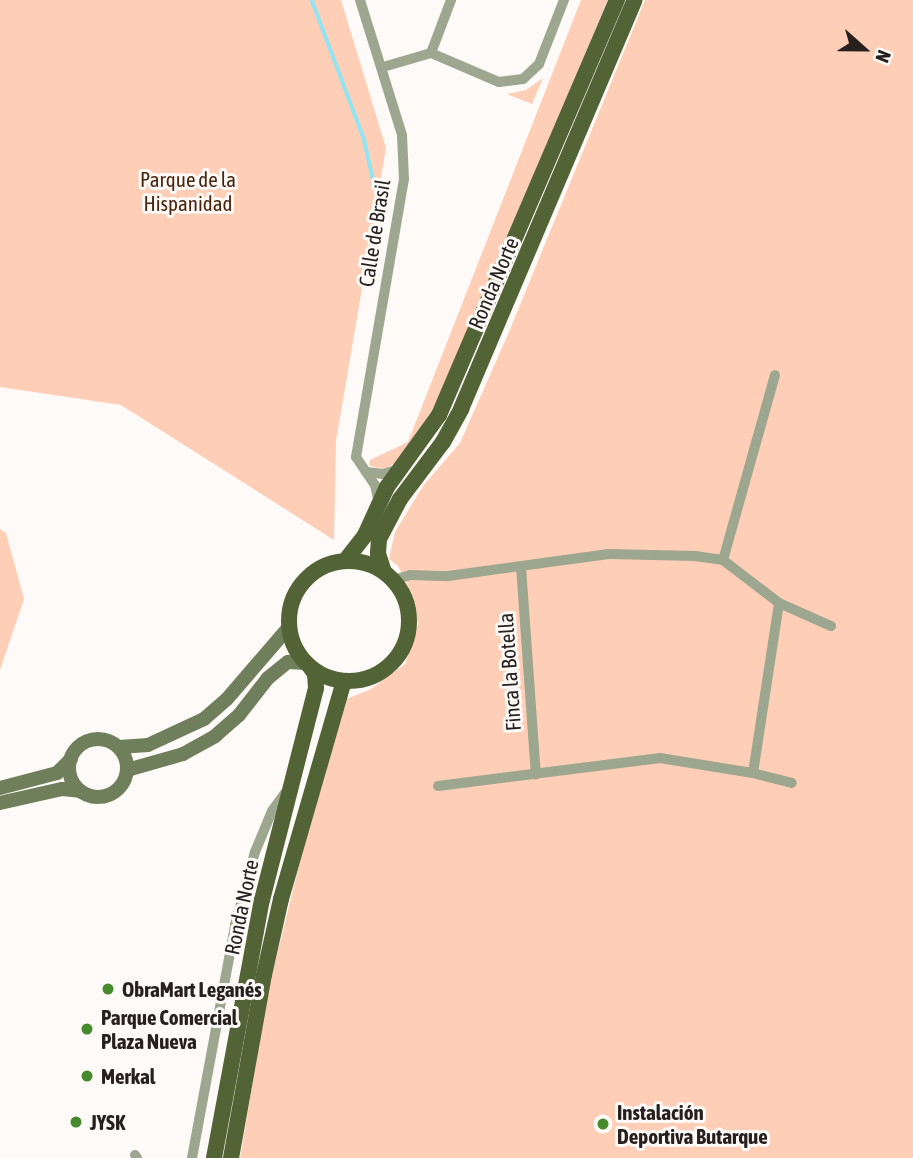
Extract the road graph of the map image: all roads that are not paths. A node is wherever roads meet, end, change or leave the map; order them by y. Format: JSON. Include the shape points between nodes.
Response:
{"nodes":[{"id":1,"x":360,"y":0,"type":"edge"},
{"id":2,"x":451,"y":0,"type":"edge"},
{"id":3,"x":564,"y":0,"type":"edge"},
{"id":4,"x":617,"y":0,"type":"edge"},
{"id":5,"x":635,"y":0,"type":"edge"},
{"id":6,"x":431,"y":52,"type":"junction"},
{"id":7,"x":383,"y":67,"type":"junction"},
{"id":8,"x":775,"y":374,"type":"dead end"},
{"id":9,"x":400,"y":469,"type":"junction"},
{"id":10,"x":366,"y":472,"type":"junction"},
{"id":11,"x":379,"y":504,"type":"junction"},
{"id":12,"x":723,"y":560,"type":"junction"},
{"id":13,"x":345,"y":561,"type":"junction"},
{"id":14,"x":522,"y":568,"type":"junction"},
{"id":15,"x":389,"y":576,"type":"junction"},
{"id":16,"x":779,"y":603,"type":"junction"},
{"id":17,"x":831,"y":626,"type":"dead end"},
{"id":18,"x":289,"y":627,"type":"junction"},
{"id":19,"x":308,"y":665,"type":"junction"},
{"id":20,"x":344,"y":681,"type":"junction"},
{"id":21,"x":119,"y":747,"type":"junction"},
{"id":22,"x":71,"y":759,"type":"junction"},
{"id":23,"x":127,"y":771,"type":"junction"},
{"id":24,"x":753,"y":773,"type":"junction"},
{"id":25,"x":536,"y":774,"type":"junction"},
{"id":26,"x":792,"y":783,"type":"dead end"},
{"id":27,"x":292,"y":784,"type":"junction"},
{"id":28,"x":438,"y":786,"type":"dead end"},
{"id":29,"x":0,"y":788,"type":"edge"},
{"id":30,"x":80,"y":791,"type":"junction"},
{"id":31,"x":0,"y":803,"type":"edge"},
{"id":32,"x":244,"y":996,"type":"junction"},
{"id":33,"x":192,"y":1158,"type":"edge"},
{"id":34,"x":203,"y":1158,"type":"edge"},
{"id":35,"x":214,"y":1158,"type":"edge"},
{"id":36,"x":231,"y":1158,"type":"edge"}],
"edges":[{"from":1,"to":7,"type":"street","name":"Calle de Brasil"},
{"from":2,"to":6,"type":"street"},
{"from":3,"to":6,"type":"street","via":[[539,64],[523,79],[499,82]]},
{"from":4,"to":9,"type":"main road","name":"Ronda Norte","via":[[439,415]]},
{"from":5,"to":15,"type":"main road","name":"Ronda Norte","via":[[461,409],[379,538],[378,553]]},
{"from":6,"to":7,"type":"street"},
{"from":7,"to":10,"type":"street","name":"Calle de Brasil","via":[[402,135],[404,179],[356,457]]},
{"from":8,"to":12,"type":"street"},
{"from":9,"to":10,"type":"street"},
{"from":9,"to":11,"type":"main road","name":"Ronda Norte"},
{"from":10,"to":11,"type":"street","name":"Calle de Brasil"},
{"from":11,"to":13,"type":"main road","name":"Ronda Norte","via":[[365,535]]},
{"from":12,"to":14,"type":"street","via":[[609,554]]},
{"from":12,"to":16,"type":"street"},
{"from":13,"to":15,"type":"main road","via":[[362,562]]},
{"from":13,"to":18,"type":"main road","via":[[322,567],[303,582],[292,603]]},
{"from":14,"to":15,"type":"street","via":[[448,576]]},
{"from":14,"to":25,"type":"street","name":"Finca la Botella"},
{"from":15,"to":20,"type":"main road","name":"Ronda Norte","via":[[403,595],[408,612],[404,646],[380,672]]},
{"from":16,"to":17,"type":"street"},
{"from":16,"to":24,"type":"street"},
{"from":18,"to":19,"type":"main road","name":"Ronda Norte","via":[[295,647]]},
{"from":18,"to":21,"type":"main road","via":[[204,719],[148,745]]},
{"from":19,"to":20,"type":"main road"},
{"from":19,"to":23,"type":"main road","via":[[288,662],[215,736],[183,754]]},
{"from":19,"to":27,"type":"main road","name":"Ronda Norte","via":[[315,674],[316,688]]},
{"from":20,"to":36,"type":"main road","name":"Ronda Norte","via":[[281,899]]},
{"from":21,"to":22,"type":"main road","via":[[92,740]]},
{"from":21,"to":23,"type":"main road"},
{"from":22,"to":29,"type":"main road","via":[[57,773]]},
{"from":22,"to":30,"type":"main road","via":[[71,777]]},
{"from":23,"to":30,"type":"main road","via":[[122,785],[110,795],[95,797]]},
{"from":24,"to":25,"type":"street","via":[[660,758]]},
{"from":24,"to":26,"type":"street"},
{"from":25,"to":28,"type":"street"},
{"from":27,"to":32,"type":"main road","name":"Ronda Norte","via":[[262,900]]},
{"from":27,"to":33,"type":"street","via":[[272,811],[255,852],[235,925]]},
{"from":30,"to":31,"type":"main road","via":[[62,789]]},
{"from":32,"to":34,"type":"main road","via":[[227,1044]]},
{"from":32,"to":35,"type":"main road","name":"Ronda Norte"}]}
